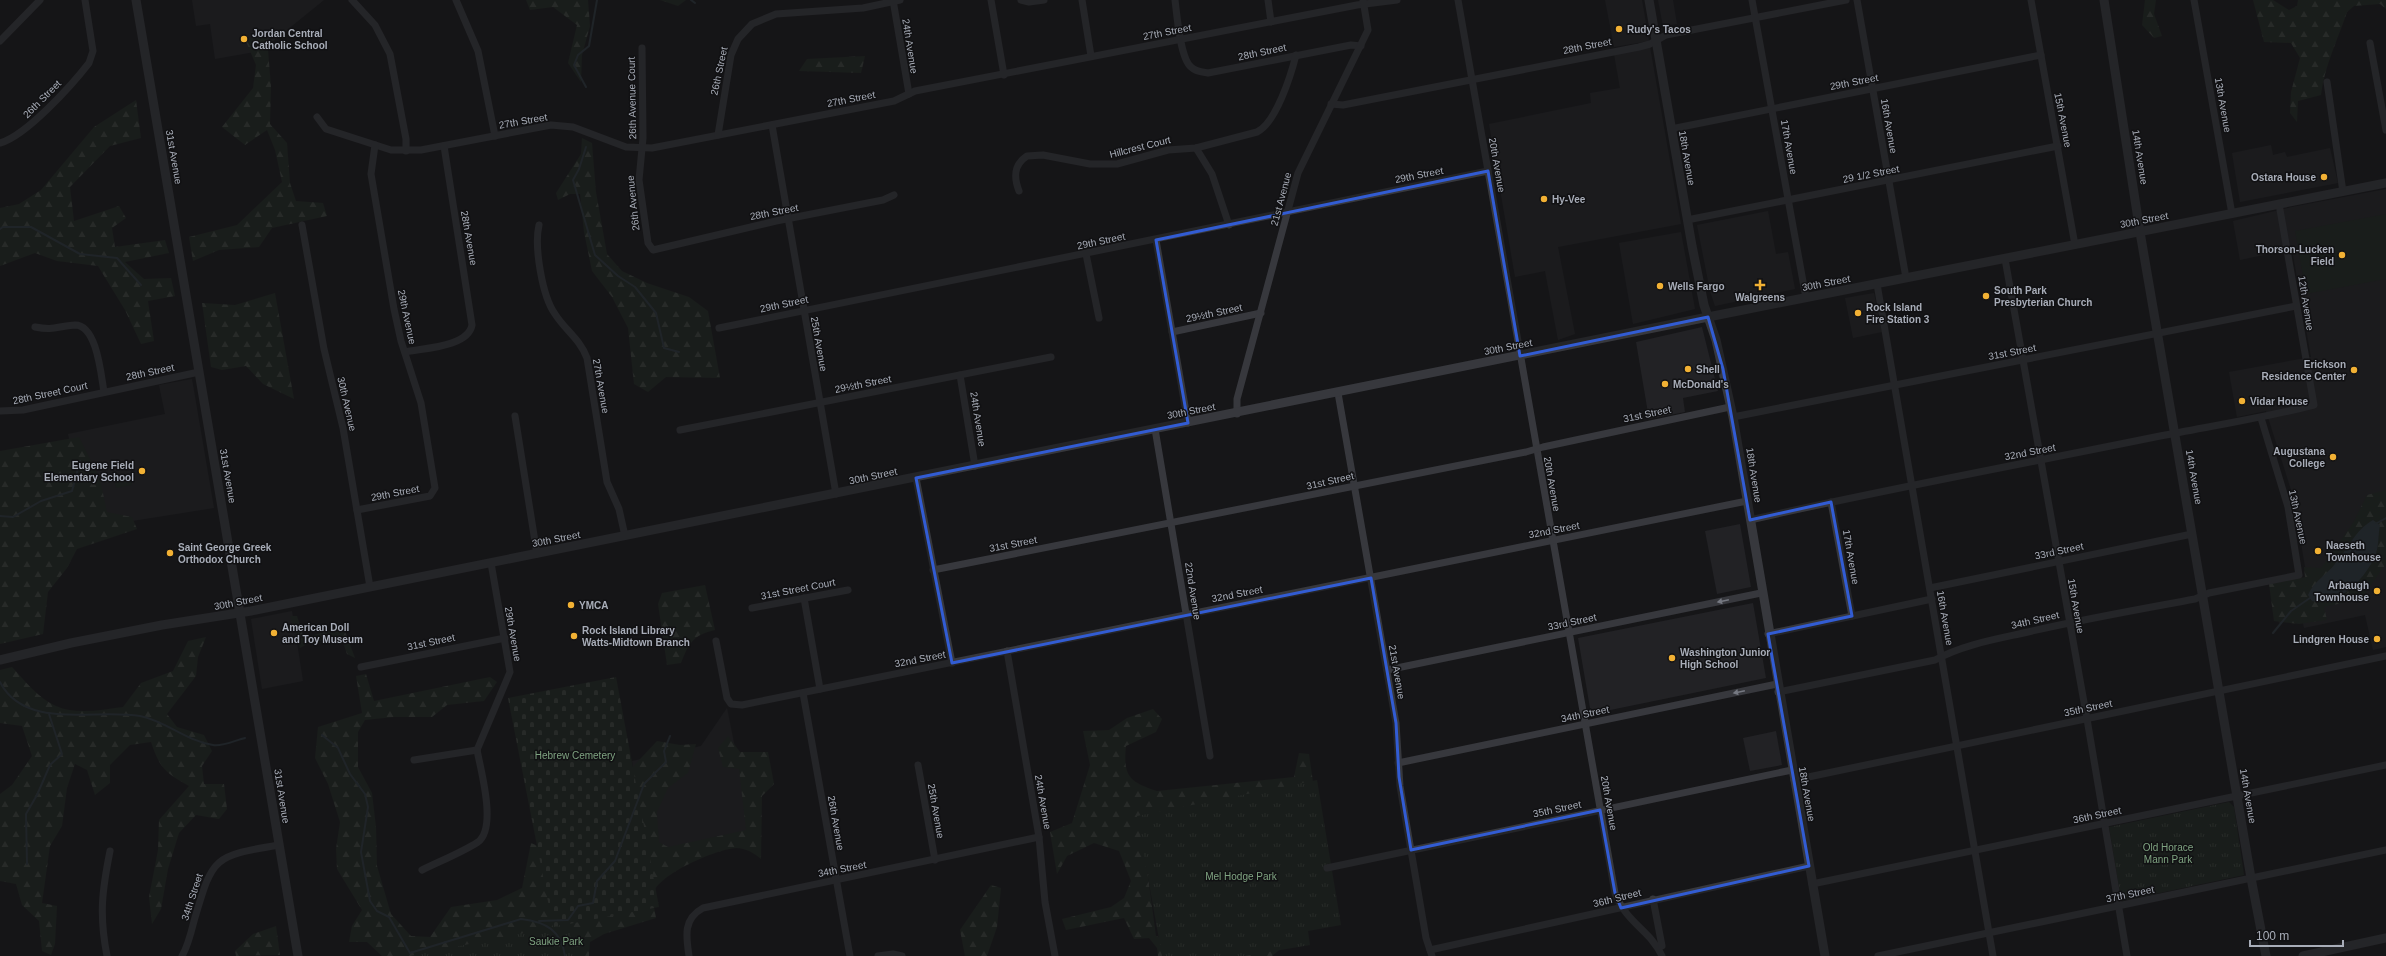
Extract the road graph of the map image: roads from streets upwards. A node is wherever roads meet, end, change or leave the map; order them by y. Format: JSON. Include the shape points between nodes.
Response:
{"nodes":[{"id":1,"x":40,"y":0,"type":"edge"},
{"id":2,"x":85,"y":0,"type":"edge"},
{"id":3,"x":136,"y":0,"type":"edge"},
{"id":4,"x":352,"y":0,"type":"edge"},
{"id":5,"x":456,"y":0,"type":"edge"},
{"id":6,"x":895,"y":0,"type":"edge"},
{"id":7,"x":991,"y":0,"type":"edge"},
{"id":8,"x":1021,"y":0,"type":"edge"},
{"id":9,"x":1044,"y":0,"type":"edge"},
{"id":10,"x":1082,"y":0,"type":"edge"},
{"id":11,"x":1174,"y":0,"type":"edge"},
{"id":12,"x":1268,"y":0,"type":"edge"},
{"id":13,"x":1397,"y":0,"type":"edge"},
{"id":14,"x":1458,"y":0,"type":"edge"},
{"id":15,"x":1649,"y":0,"type":"edge"},
{"id":16,"x":1752,"y":0,"type":"edge"},
{"id":17,"x":1846,"y":0,"type":"edge"},
{"id":18,"x":1857,"y":0,"type":"edge"},
{"id":19,"x":2031,"y":0,"type":"edge"},
{"id":20,"x":2104,"y":0,"type":"edge"},
{"id":21,"x":2194,"y":0,"type":"edge"},
{"id":22,"x":1364,"y":2,"type":"edge"},
{"id":23,"x":1756,"y":18,"type":"junction"},
{"id":24,"x":1271,"y":22,"type":"junction"},
{"id":25,"x":1181,"y":39,"type":"junction"},
{"id":26,"x":0,"y":41,"type":"edge"},
{"id":27,"x":1656,"y":41,"type":"junction"},
{"id":28,"x":2370,"y":43,"type":"dead end"},
{"id":29,"x":1361,"y":46,"type":"junction"},
{"id":30,"x":642,"y":48,"type":"dead end"},
{"id":31,"x":1296,"y":55,"type":"junction"},
{"id":32,"x":1091,"y":56,"type":"junction"},
{"id":33,"x":2041,"y":56,"type":"junction"},
{"id":34,"x":1004,"y":75,"type":"junction"},
{"id":35,"x":1471,"y":80,"type":"junction"},
{"id":36,"x":2327,"y":82,"type":"dead end"},
{"id":37,"x":1872,"y":89,"type":"junction"},
{"id":38,"x":909,"y":94,"type":"junction"},
{"id":39,"x":1331,"y":104,"type":"junction"},
{"id":40,"x":1771,"y":108,"type":"junction"},
{"id":41,"x":317,"y":117,"type":"dead end"},
{"id":42,"x":772,"y":125,"type":"junction"},
{"id":43,"x":1671,"y":129,"type":"junction"},
{"id":44,"x":2386,"y":130,"type":"edge"},
{"id":45,"x":718,"y":135,"type":"junction"},
{"id":46,"x":494,"y":136,"type":"junction"},
{"id":47,"x":0,"y":143,"type":"edge"},
{"id":48,"x":375,"y":145,"type":"junction"},
{"id":49,"x":444,"y":146,"type":"junction"},
{"id":50,"x":2058,"y":146,"type":"junction"},
{"id":51,"x":642,"y":148,"type":"junction"},
{"id":52,"x":1196,"y":148,"type":"junction"},
{"id":53,"x":406,"y":151,"type":"junction"},
{"id":54,"x":1488,"y":171,"type":"junction"},
{"id":55,"x":1889,"y":180,"type":"junction"},
{"id":56,"x":2386,"y":183,"type":"edge"},
{"id":57,"x":1019,"y":191,"type":"dead end"},
{"id":58,"x":2343,"y":192,"type":"junction"},
{"id":59,"x":894,"y":195,"type":"dead end"},
{"id":60,"x":1788,"y":199,"type":"junction"},
{"id":61,"x":2279,"y":204,"type":"junction"},
{"id":62,"x":1288,"y":211,"type":"junction"},
{"id":63,"x":2232,"y":214,"type":"junction"},
{"id":64,"x":787,"y":219,"type":"junction"},
{"id":65,"x":1687,"y":220,"type":"junction"},
{"id":66,"x":302,"y":225,"type":"dead end"},
{"id":67,"x":539,"y":225,"type":"dead end"},
{"id":68,"x":1229,"y":225,"type":"junction"},
{"id":69,"x":2140,"y":232,"type":"junction"},
{"id":70,"x":1156,"y":240,"type":"junction"},
{"id":71,"x":2075,"y":245,"type":"junction"},
{"id":72,"x":657,"y":251,"type":"joint"},
{"id":73,"x":1086,"y":254,"type":"junction"},
{"id":74,"x":2005,"y":259,"type":"junction"},
{"id":75,"x":1906,"y":278,"type":"junction"},
{"id":76,"x":1877,"y":284,"type":"junction"},
{"id":77,"x":1806,"y":298,"type":"junction"},
{"id":78,"x":2296,"y":306,"type":"junction"},
{"id":79,"x":803,"y":310,"type":"junction"},
{"id":80,"x":1260,"y":313,"type":"junction"},
{"id":81,"x":1708,"y":317,"type":"junction"},
{"id":82,"x":1099,"y":318,"type":"dead end"},
{"id":83,"x":35,"y":327,"type":"dead end"},
{"id":84,"x":719,"y":328,"type":"dead end"},
{"id":85,"x":1172,"y":332,"type":"junction"},
{"id":86,"x":2158,"y":332,"type":"junction"},
{"id":87,"x":405,"y":352,"type":"junction"},
{"id":88,"x":1520,"y":356,"type":"junction"},
{"id":89,"x":1051,"y":357,"type":"dead end"},
{"id":90,"x":2023,"y":360,"type":"junction"},
{"id":91,"x":199,"y":372,"type":"junction"},
{"id":92,"x":960,"y":375,"type":"junction"},
{"id":93,"x":1894,"y":385,"type":"junction"},
{"id":94,"x":104,"y":392,"type":"junction"},
{"id":95,"x":1338,"y":393,"type":"junction"},
{"id":96,"x":819,"y":402,"type":"junction"},
{"id":97,"x":2314,"y":405,"type":"joint"},
{"id":98,"x":1730,"y":407,"type":"junction"},
{"id":99,"x":0,"y":411,"type":"edge"},
{"id":100,"x":1236,"y":414,"type":"junction"},
{"id":101,"x":514,"y":416,"type":"dead end"},
{"id":102,"x":1733,"y":417,"type":"junction"},
{"id":103,"x":2261,"y":418,"type":"junction"},
{"id":104,"x":1188,"y":423,"type":"junction"},
{"id":105,"x":1155,"y":429,"type":"junction"},
{"id":106,"x":680,"y":430,"type":"dead end"},
{"id":107,"x":2175,"y":433,"type":"junction"},
{"id":108,"x":1536,"y":449,"type":"junction"},
{"id":109,"x":2040,"y":460,"type":"junction"},
{"id":110,"x":975,"y":466,"type":"junction"},
{"id":111,"x":916,"y":478,"type":"junction"},
{"id":112,"x":1355,"y":486,"type":"junction"},
{"id":113,"x":1912,"y":486,"type":"junction"},
{"id":114,"x":434,"y":491,"type":"joint"},
{"id":115,"x":836,"y":494,"type":"junction"},
{"id":116,"x":1746,"y":501,"type":"junction"},
{"id":117,"x":1831,"y":502,"type":"junction"},
{"id":118,"x":357,"y":510,"type":"junction"},
{"id":119,"x":1750,"y":520,"type":"junction"},
{"id":120,"x":1171,"y":522,"type":"junction"},
{"id":121,"x":2192,"y":534,"type":"junction"},
{"id":122,"x":625,"y":536,"type":"junction"},
{"id":123,"x":1552,"y":540,"type":"junction"},
{"id":124,"x":537,"y":554,"type":"junction"},
{"id":125,"x":2058,"y":562,"type":"junction"},
{"id":126,"x":491,"y":563,"type":"junction"},
{"id":127,"x":933,"y":570,"type":"junction"},
{"id":128,"x":2299,"y":575,"type":"joint"},
{"id":129,"x":1371,"y":578,"type":"junction"},
{"id":130,"x":370,"y":587,"type":"junction"},
{"id":131,"x":1930,"y":588,"type":"junction"},
{"id":132,"x":848,"y":590,"type":"dead end"},
{"id":133,"x":1761,"y":593,"type":"junction"},
{"id":134,"x":2202,"y":596,"type":"junction"},
{"id":135,"x":804,"y":598,"type":"junction"},
{"id":136,"x":1932,"y":599,"type":"junction"},
{"id":137,"x":752,"y":608,"type":"dead end"},
{"id":138,"x":240,"y":613,"type":"junction"},
{"id":139,"x":1188,"y":614,"type":"junction"},
{"id":140,"x":1852,"y":616,"type":"junction"},
{"id":141,"x":2069,"y":622,"type":"junction"},
{"id":142,"x":1569,"y":633,"type":"junction"},
{"id":143,"x":1768,"y":634,"type":"junction"},
{"id":144,"x":505,"y":638,"type":"junction"},
{"id":145,"x":716,"y":640,"type":"dead end"},
{"id":146,"x":1007,"y":651,"type":"junction"},
{"id":147,"x":1942,"y":656,"type":"junction"},
{"id":148,"x":2386,"y":656,"type":"edge"},
{"id":149,"x":0,"y":660,"type":"edge"},
{"id":150,"x":952,"y":663,"type":"junction"},
{"id":151,"x":361,"y":667,"type":"dead end"},
{"id":152,"x":1387,"y":670,"type":"junction"},
{"id":153,"x":1778,"y":688,"type":"junction"},
{"id":154,"x":820,"y":689,"type":"junction"},
{"id":155,"x":2219,"y":691,"type":"junction"},
{"id":156,"x":804,"y":693,"type":"junction"},
{"id":157,"x":2087,"y":719,"type":"junction"},
{"id":158,"x":1585,"y":724,"type":"junction"},
{"id":159,"x":1957,"y":745,"type":"junction"},
{"id":160,"x":477,"y":750,"type":"junction"},
{"id":161,"x":1210,"y":756,"type":"dead end"},
{"id":162,"x":414,"y":760,"type":"dead end"},
{"id":163,"x":1398,"y":763,"type":"junction"},
{"id":164,"x":918,"y":765,"type":"dead end"},
{"id":165,"x":2386,"y":765,"type":"edge"},
{"id":166,"x":1793,"y":775,"type":"junction"},
{"id":167,"x":2237,"y":795,"type":"junction"},
{"id":168,"x":1600,"y":810,"type":"junction"},
{"id":169,"x":2104,"y":824,"type":"junction"},
{"id":170,"x":1039,"y":838,"type":"junction"},
{"id":171,"x":279,"y":845,"type":"junction"},
{"id":172,"x":1411,"y":850,"type":"junction"},
{"id":173,"x":1975,"y":850,"type":"junction"},
{"id":174,"x":2386,"y":850,"type":"edge"},
{"id":175,"x":110,"y":851,"type":"dead end"},
{"id":176,"x":935,"y":860,"type":"junction"},
{"id":177,"x":1808,"y":866,"type":"junction"},
{"id":178,"x":1327,"y":868,"type":"dead end"},
{"id":179,"x":422,"y":870,"type":"dead end"},
{"id":180,"x":2251,"y":878,"type":"junction"},
{"id":181,"x":836,"y":880,"type":"junction"},
{"id":182,"x":1812,"y":884,"type":"junction"},
{"id":183,"x":1653,"y":899,"type":"junction"},
{"id":184,"x":2118,"y":907,"type":"junction"},
{"id":185,"x":1621,"y":908,"type":"junction"},
{"id":186,"x":1989,"y":933,"type":"junction"},
{"id":187,"x":2386,"y":938,"type":"edge"},
{"id":188,"x":1662,"y":946,"type":"dead end"},
{"id":189,"x":1431,"y":953,"type":"edge"},
{"id":190,"x":107,"y":956,"type":"edge"},
{"id":191,"x":182,"y":956,"type":"edge"},
{"id":192,"x":298,"y":956,"type":"edge"},
{"id":193,"x":689,"y":956,"type":"edge"},
{"id":194,"x":850,"y":956,"type":"edge"},
{"id":195,"x":878,"y":956,"type":"edge"},
{"id":196,"x":902,"y":956,"type":"edge"},
{"id":197,"x":1055,"y":956,"type":"edge"},
{"id":198,"x":1662,"y":956,"type":"edge"},
{"id":199,"x":1825,"y":956,"type":"edge"},
{"id":200,"x":1878,"y":956,"type":"edge"},
{"id":201,"x":1993,"y":956,"type":"edge"},
{"id":202,"x":2127,"y":956,"type":"edge"},
{"id":203,"x":2266,"y":956,"type":"edge"},
{"id":204,"x":2303,"y":956,"type":"edge"}],
"edges":[{"from":1,"to":26,"type":"street"},
{"from":2,"to":47,"type":"street","name":"26th Street","via":[[92,44],[91,60],[28,126],[13,139]]},
{"from":3,"to":91,"type":"street","name":"31st Avenue"},
{"from":4,"to":53,"type":"street","via":[[375,25],[390,54]]},
{"from":5,"to":46,"type":"street","via":[[478,50]]},
{"from":6,"to":38,"type":"street","name":"24th Avenue"},
{"from":6,"to":45,"type":"street","name":"26th Street","via":[[863,8],[776,14],[752,24],[738,39],[731,55]]},
{"from":7,"to":34,"type":"street"},
{"from":8,"to":9,"type":"street"},
{"from":10,"to":32,"type":"street"},
{"from":11,"to":25,"type":"street"},
{"from":12,"to":24,"type":"street"},
{"from":13,"to":22,"type":"street","name":"27th Street"},
{"from":14,"to":35,"type":"street","name":"20th Avenue"},
{"from":15,"to":27,"type":"street","name":"18th Avenue"},
{"from":16,"to":23,"type":"street","name":"17th Avenue"},
{"from":17,"to":23,"type":"street","name":"28th Street"},
{"from":18,"to":37,"type":"street","name":"16th Avenue"},
{"from":19,"to":33,"type":"street","name":"15th Avenue"},
{"from":20,"to":69,"type":"street","name":"14th Avenue"},
{"from":21,"to":63,"type":"street","name":"13th Avenue"},
{"from":22,"to":24,"type":"street","name":"27th Street"},
{"from":22,"to":29,"type":"street","name":"21st Avenue","via":[[1368,30]]},
{"from":23,"to":27,"type":"street","name":"28th Street","via":[[1666,35]]},
{"from":23,"to":40,"type":"street","name":"17th Avenue"},
{"from":24,"to":25,"type":"street","name":"27th Street"},
{"from":25,"to":31,"type":"street","name":"28th Street","via":[[1185,56],[1193,69],[1208,73]]},
{"from":25,"to":32,"type":"street","name":"27th Street"},
{"from":27,"to":35,"type":"street","name":"28th Street","via":[[1639,47]]},
{"from":27,"to":43,"type":"street","name":"18th Avenue"},
{"from":28,"to":44,"type":"street"},
{"from":29,"to":31,"type":"street","name":"28th Street","via":[[1351,45]]},
{"from":29,"to":39,"type":"street","name":"21st Avenue"},
{"from":30,"to":51,"type":"street","name":"26th Avenue Court"},
{"from":31,"to":52,"type":"street","name":"Hillcrest Court","via":[[1290,77],[1264,127],[1257,132]]},
{"from":32,"to":34,"type":"street","name":"27th Street"},
{"from":33,"to":37,"type":"street","name":"29th Street"},
{"from":33,"to":50,"type":"street","name":"15th Avenue"},
{"from":34,"to":38,"type":"street","name":"27th Street"},
{"from":35,"to":39,"type":"street","name":"28th Street","via":[[1343,105]]},
{"from":35,"to":54,"type":"street","name":"20th Avenue"},
{"from":36,"to":58,"type":"street"},
{"from":37,"to":40,"type":"street","name":"29th Street"},
{"from":37,"to":55,"type":"street","name":"16th Avenue"},
{"from":38,"to":42,"type":"street","name":"27th Street","via":[[894,101]]},
{"from":39,"to":62,"type":"street","name":"21st Avenue","via":[[1302,163]]},
{"from":40,"to":43,"type":"street","name":"29th Street"},
{"from":40,"to":60,"type":"street","name":"17th Avenue"},
{"from":41,"to":48,"type":"street","name":"27th Street","via":[[326,129]]},
{"from":42,"to":45,"type":"street","name":"27th Street"},
{"from":42,"to":64,"type":"street","name":"25th Avenue"},
{"from":43,"to":65,"type":"street","name":"18th Avenue"},
{"from":45,"to":51,"type":"street","name":"27th Street"},
{"from":46,"to":49,"type":"street","name":"27th Street"},
{"from":46,"to":51,"type":"street","name":"27th Street","via":[[540,127],[561,126],[573,127],[626,147]]},
{"from":48,"to":53,"type":"street","name":"27th Street"},
{"from":48,"to":87,"type":"street","name":"29th Avenue","via":[[371,174],[394,309]]},
{"from":49,"to":53,"type":"street","name":"27th Street"},
{"from":49,"to":87,"type":"street","name":"28th Avenue","via":[[472,312],[472,325],[469,334],[458,341]]},
{"from":50,"to":55,"type":"street","name":"29 1/2 Street"},
{"from":50,"to":71,"type":"street","name":"15th Avenue"},
{"from":51,"to":72,"type":"street","name":"26th Avenue","via":[[639,169],[640,194],[649,247]]},
{"from":52,"to":57,"type":"street","name":"Hillcrest Court","via":[[1168,150],[1108,165],[1086,164],[1043,155],[1027,156],[1016,167]]},
{"from":52,"to":68,"type":"street","via":[[1212,174]]},
{"from":54,"to":62,"type":"street","name":"29th Street"},
{"from":54,"to":88,"type":"street","name":"20th Avenue"},
{"from":55,"to":60,"type":"street","name":"29 1/2 Street"},
{"from":55,"to":75,"type":"street","name":"16th Avenue"},
{"from":56,"to":58,"type":"street","name":"30th Street"},
{"from":58,"to":61,"type":"street","name":"30th Street"},
{"from":59,"to":64,"type":"street","name":"28th Street","via":[[883,200]]},
{"from":60,"to":65,"type":"street","name":"29 1/2 Street"},
{"from":60,"to":77,"type":"street","name":"17th Avenue"},
{"from":61,"to":63,"type":"street","name":"30th Street"},
{"from":61,"to":78,"type":"street","name":"12th Avenue"},
{"from":62,"to":68,"type":"street","name":"29th Street"},
{"from":62,"to":80,"type":"street","name":"21st Avenue"},
{"from":63,"to":69,"type":"street","name":"30th Street"},
{"from":64,"to":72,"type":"street","name":"28th Street","via":[[683,242]]},
{"from":64,"to":79,"type":"street","name":"25th Avenue"},
{"from":65,"to":81,"type":"street","name":"18th Avenue"},
{"from":66,"to":118,"type":"street","name":"30th Avenue","via":[[320,331],[343,428]]},
{"from":67,"to":122,"type":"street","name":"27th Avenue","via":[[538,238],[547,298],[558,319],[578,340],[587,358],[607,482],[619,509]]},
{"from":68,"to":70,"type":"street","name":"29th Street"},
{"from":69,"to":71,"type":"street","name":"30th Street"},
{"from":69,"to":86,"type":"street","name":"14th Avenue"},
{"from":70,"to":73,"type":"street","name":"29th Street"},
{"from":70,"to":85,"type":"street"},
{"from":71,"to":74,"type":"street","name":"30th Street"},
{"from":73,"to":79,"type":"street","name":"29th Street"},
{"from":73,"to":82,"type":"street"},
{"from":74,"to":75,"type":"street","name":"30th Street"},
{"from":74,"to":90,"type":"street","name":"15th Avenue"},
{"from":75,"to":76,"type":"street","name":"30th Street"},
{"from":76,"to":77,"type":"street","name":"30th Street"},
{"from":76,"to":93,"type":"street","name":"16th Avenue"},
{"from":77,"to":81,"type":"street","name":"30th Street"},
{"from":78,"to":86,"type":"street","name":"31st Street"},
{"from":78,"to":97,"type":"street","name":"12th Avenue"},
{"from":79,"to":84,"type":"street","name":"29th Street"},
{"from":79,"to":96,"type":"street","name":"25th Avenue"},
{"from":80,"to":85,"type":"street","name":"29½th Street"},
{"from":80,"to":100,"type":"street","name":"21st Avenue","via":[[1236,399]]},
{"from":81,"to":88,"type":"street","name":"30th Street"},
{"from":81,"to":98,"type":"street","name":"18th Avenue","via":[[1716,340]]},
{"from":83,"to":94,"type":"street","via":[[51,330],[76,325],[85,329],[94,343]]},
{"from":85,"to":104,"type":"street"},
{"from":86,"to":90,"type":"street","name":"31st Street"},
{"from":86,"to":107,"type":"street","name":"14th Avenue"},
{"from":87,"to":114,"type":"street","name":"29th Avenue","via":[[421,403]]},
{"from":88,"to":95,"type":"street","name":"30th Street"},
{"from":88,"to":108,"type":"street","name":"20th Avenue"},
{"from":89,"to":92,"type":"street","name":"29½th Street"},
{"from":90,"to":93,"type":"street","name":"31st Street"},
{"from":90,"to":109,"type":"street","name":"15th Avenue"},
{"from":91,"to":94,"type":"street","name":"28th Street"},
{"from":91,"to":138,"type":"street","name":"31st Avenue"},
{"from":92,"to":96,"type":"street","name":"29½th Street"},
{"from":92,"to":110,"type":"street","name":"24th Avenue"},
{"from":93,"to":102,"type":"street","name":"31st Street"},
{"from":93,"to":113,"type":"street","name":"16th Avenue"},
{"from":94,"to":99,"type":"street","name":"28th Street Court","via":[[24,410]]},
{"from":95,"to":100,"type":"street","name":"30th Street"},
{"from":95,"to":112,"type":"street","name":"21st Avenue"},
{"from":96,"to":106,"type":"street","name":"29½th Street"},
{"from":96,"to":115,"type":"street","name":"25th Avenue"},
{"from":97,"to":103,"type":"street","name":"32nd Street"},
{"from":98,"to":102,"type":"street","name":"18th Avenue"},
{"from":98,"to":108,"type":"street","name":"31st Street"},
{"from":100,"to":104,"type":"street","name":"30th Street"},
{"from":101,"to":124,"type":"street"},
{"from":102,"to":116,"type":"street","name":"18th Avenue"},
{"from":103,"to":107,"type":"street","name":"32nd Street"},
{"from":103,"to":128,"type":"street","name":"13th Avenue","via":[[2286,502]]},
{"from":104,"to":105,"type":"street","name":"30th Street"},
{"from":105,"to":110,"type":"street","name":"30th Street"},
{"from":105,"to":120,"type":"street","name":"22nd Avenue"},
{"from":107,"to":109,"type":"street","name":"32nd Street"},
{"from":107,"to":121,"type":"street","name":"14th Avenue"},
{"from":108,"to":112,"type":"street","name":"31st Street"},
{"from":108,"to":123,"type":"street","name":"20th Avenue"},
{"from":109,"to":113,"type":"street","name":"32nd Street"},
{"from":109,"to":125,"type":"street","name":"15th Avenue"},
{"from":110,"to":111,"type":"street","name":"30th Street"},
{"from":111,"to":115,"type":"street","name":"30th Street"},
{"from":111,"to":127,"type":"street"},
{"from":112,"to":120,"type":"street","name":"31st Street"},
{"from":112,"to":129,"type":"street","name":"21st Avenue"},
{"from":113,"to":117,"type":"street","name":"32nd Street"},
{"from":113,"to":131,"type":"street","name":"16th Avenue"},
{"from":114,"to":118,"type":"street","name":"29th Street","via":[[424,497]]},
{"from":115,"to":122,"type":"street","name":"30th Street"},
{"from":116,"to":119,"type":"street","name":"18th Avenue"},
{"from":116,"to":123,"type":"street","name":"32nd Street"},
{"from":117,"to":119,"type":"street","name":"32nd Street"},
{"from":117,"to":140,"type":"street","name":"17th Avenue"},
{"from":118,"to":130,"type":"street","name":"30th Avenue"},
{"from":119,"to":133,"type":"street","name":"18th Avenue"},
{"from":120,"to":127,"type":"street","name":"31st Street"},
{"from":120,"to":139,"type":"street","name":"22nd Avenue"},
{"from":121,"to":125,"type":"street","name":"33rd Street"},
{"from":121,"to":134,"type":"street","name":"14th Avenue"},
{"from":122,"to":124,"type":"street","name":"30th Street"},
{"from":123,"to":129,"type":"street","name":"32nd Street"},
{"from":123,"to":142,"type":"street","name":"20th Avenue"},
{"from":124,"to":126,"type":"street","name":"30th Street"},
{"from":125,"to":131,"type":"street","name":"33rd Street"},
{"from":125,"to":141,"type":"street","name":"15th Avenue"},
{"from":126,"to":130,"type":"street","name":"30th Street"},
{"from":126,"to":144,"type":"street","name":"29th Avenue"},
{"from":127,"to":150,"type":"street"},
{"from":128,"to":134,"type":"street","name":"34th Street"},
{"from":129,"to":139,"type":"street","name":"32nd Street"},
{"from":129,"to":152,"type":"street","name":"21st Avenue"},
{"from":130,"to":138,"type":"street","name":"30th Street"},
{"from":131,"to":136,"type":"street","name":"16th Avenue"},
{"from":132,"to":135,"type":"street","name":"31st Street Court"},
{"from":133,"to":142,"type":"street","name":"33rd Street","one_way":true},
{"from":133,"to":143,"type":"street","name":"18th Avenue"},
{"from":134,"to":141,"type":"street","name":"34th Street"},
{"from":134,"to":155,"type":"street","name":"14th Avenue"},
{"from":135,"to":137,"type":"street","name":"31st Street Court"},
{"from":135,"to":154,"type":"street"},
{"from":136,"to":140,"type":"street"},
{"from":136,"to":147,"type":"street","name":"16th Avenue"},
{"from":138,"to":149,"type":"street","name":"30th Street","via":[[71,643]]},
{"from":138,"to":171,"type":"street","name":"31st Avenue"},
{"from":139,"to":146,"type":"street","name":"32nd Street"},
{"from":139,"to":161,"type":"street","name":"22nd Avenue"},
{"from":140,"to":143,"type":"street"},
{"from":141,"to":147,"type":"street","name":"34th Street","via":[[1991,640]]},
{"from":141,"to":157,"type":"street","name":"15th Avenue"},
{"from":142,"to":152,"type":"street","name":"33rd Street"},
{"from":142,"to":158,"type":"street","name":"20th Avenue"},
{"from":143,"to":153,"type":"street","name":"18th Avenue"},
{"from":144,"to":151,"type":"street","name":"31st Street"},
{"from":144,"to":160,"type":"street","name":"29th Avenue","via":[[510,672]]},
{"from":145,"to":156,"type":"street","name":"32nd Street","via":[[725,694],[731,704],[742,705]]},
{"from":146,"to":150,"type":"street","name":"32nd Street"},
{"from":146,"to":170,"type":"street","name":"24th Avenue"},
{"from":147,"to":153,"type":"street","name":"34th Street","via":[[1935,660]]},
{"from":147,"to":159,"type":"street","name":"16th Avenue"},
{"from":148,"to":155,"type":"street","name":"35th Street"},
{"from":150,"to":154,"type":"street","name":"32nd Street"},
{"from":152,"to":163,"type":"street","name":"21st Avenue","via":[[1396,723]]},
{"from":153,"to":158,"type":"street","name":"34th Street","one_way":true},
{"from":153,"to":166,"type":"street","name":"18th Avenue"},
{"from":154,"to":156,"type":"street","name":"32nd Street"},
{"from":155,"to":157,"type":"street","name":"35th Street"},
{"from":155,"to":167,"type":"street","name":"14th Avenue"},
{"from":156,"to":181,"type":"street","name":"26th Avenue"},
{"from":157,"to":159,"type":"street","name":"35th Street"},
{"from":157,"to":169,"type":"street","name":"15th Avenue"},
{"from":158,"to":163,"type":"street","name":"34th Street"},
{"from":158,"to":168,"type":"street","name":"20th Avenue"},
{"from":159,"to":166,"type":"street","name":"35th Street"},
{"from":159,"to":173,"type":"street","name":"16th Avenue"},
{"from":160,"to":162,"type":"street"},
{"from":160,"to":179,"type":"street","via":[[488,819],[486,830],[479,841]]},
{"from":163,"to":172,"type":"street","name":"21st Avenue"},
{"from":164,"to":176,"type":"street","name":"25th Avenue"},
{"from":165,"to":167,"type":"street","name":"36th Street"},
{"from":166,"to":168,"type":"street","name":"35th Street"},
{"from":166,"to":177,"type":"street","name":"18th Avenue"},
{"from":167,"to":169,"type":"street","name":"36th Street"},
{"from":167,"to":180,"type":"street","name":"14th Avenue"},
{"from":168,"to":172,"type":"street","name":"35th Street"},
{"from":168,"to":185,"type":"street","name":"20th Avenue","via":[[1615,893]]},
{"from":169,"to":173,"type":"street","name":"36th Street"},
{"from":169,"to":184,"type":"street","name":"15th Avenue"},
{"from":170,"to":176,"type":"street","name":"34th Street"},
{"from":170,"to":197,"type":"street","name":"24th Avenue","via":[[1045,902]]},
{"from":171,"to":191,"type":"street","name":"34th Street","via":[[234,853],[216,865],[204,888]]},
{"from":171,"to":192,"type":"street","name":"31st Avenue"},
{"from":172,"to":178,"type":"street","name":"35th Street"},
{"from":172,"to":189,"type":"street","name":"21st Avenue"},
{"from":173,"to":182,"type":"street","name":"36th Street"},
{"from":173,"to":186,"type":"street","name":"16th Avenue"},
{"from":174,"to":180,"type":"street","name":"37th Street"},
{"from":175,"to":190,"type":"street","via":[[101,902]]},
{"from":176,"to":181,"type":"street","name":"34th Street"},
{"from":177,"to":182,"type":"street","name":"18th Avenue"},
{"from":177,"to":183,"type":"street","name":"36th Street"},
{"from":180,"to":184,"type":"street","name":"37th Street"},
{"from":180,"to":203,"type":"street","name":"14th Avenue"},
{"from":181,"to":193,"type":"street","name":"34th Street","via":[[704,908],[693,915],[687,927]]},
{"from":181,"to":194,"type":"street","name":"26th Avenue"},
{"from":182,"to":199,"type":"street","name":"18th Avenue"},
{"from":183,"to":185,"type":"street","name":"36th Street"},
{"from":183,"to":188,"type":"street"},
{"from":184,"to":186,"type":"street","name":"37th Street"},
{"from":184,"to":202,"type":"street","name":"15th Avenue"},
{"from":185,"to":189,"type":"street","name":"36th Street"},
{"from":185,"to":198,"type":"street","name":"20th Avenue","via":[[1653,942]]},
{"from":186,"to":200,"type":"street","name":"37th Street"},
{"from":186,"to":201,"type":"street","name":"16th Avenue"},
{"from":187,"to":204,"type":"street"},
{"from":195,"to":196,"type":"street"}]}
